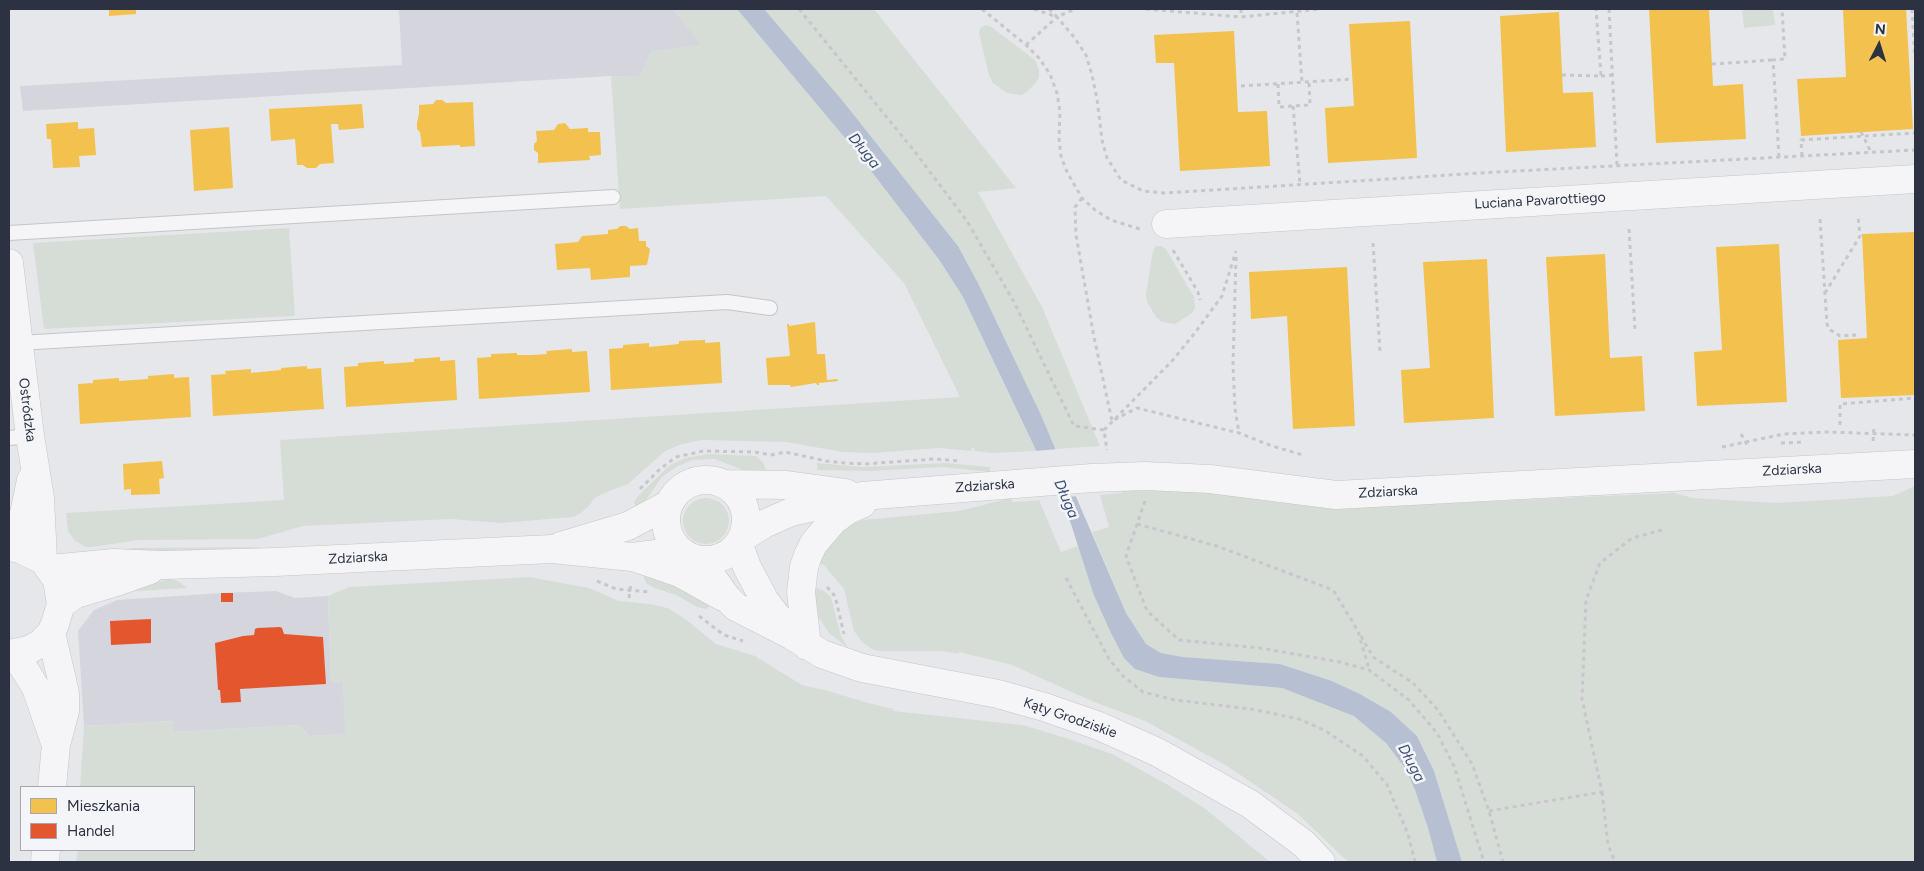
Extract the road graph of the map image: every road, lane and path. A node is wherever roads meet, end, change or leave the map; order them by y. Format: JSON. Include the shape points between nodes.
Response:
{"nodes":[{"id":1,"x":799,"y":9,"type":"edge"},
{"id":2,"x":982,"y":9,"type":"edge"},
{"id":3,"x":1034,"y":9,"type":"edge"},
{"id":4,"x":1049,"y":9,"type":"edge"},
{"id":5,"x":1075,"y":9,"type":"edge"},
{"id":6,"x":1146,"y":9,"type":"edge"},
{"id":7,"x":1241,"y":9,"type":"edge"},
{"id":8,"x":1320,"y":9,"type":"edge"},
{"id":9,"x":1596,"y":9,"type":"edge"},
{"id":10,"x":1609,"y":9,"type":"edge"},
{"id":11,"x":1782,"y":9,"type":"edge"},
{"id":12,"x":1912,"y":9,"type":"edge"},
{"id":13,"x":1297,"y":12,"type":"junction"},
{"id":14,"x":1057,"y":17,"type":"junction"},
{"id":15,"x":1241,"y":17,"type":"junction"},
{"id":16,"x":1026,"y":44,"type":"junction"},
{"id":17,"x":1915,"y":58,"type":"edge"},
{"id":18,"x":1773,"y":60,"type":"junction"},
{"id":19,"x":1712,"y":64,"type":"dead end"},
{"id":20,"x":1562,"y":75,"type":"dead end"},
{"id":21,"x":1612,"y":75,"type":"junction"},
{"id":22,"x":1601,"y":76,"type":"junction"},
{"id":23,"x":1352,"y":79,"type":"dead end"},
{"id":24,"x":1302,"y":82,"type":"junction"},
{"id":25,"x":1309,"y":82,"type":"junction"},
{"id":26,"x":1278,"y":84,"type":"junction"},
{"id":27,"x":1241,"y":86,"type":"dead end"},
{"id":28,"x":1293,"y":106,"type":"junction"},
{"id":29,"x":1915,"y":133,"type":"edge"},
{"id":30,"x":1861,"y":134,"type":"junction"},
{"id":31,"x":1915,"y":150,"type":"edge"},
{"id":32,"x":1872,"y":152,"type":"junction"},
{"id":33,"x":1802,"y":156,"type":"junction"},
{"id":34,"x":1779,"y":157,"type":"junction"},
{"id":35,"x":1617,"y":166,"type":"junction"},
{"id":36,"x":1915,"y":179,"type":"edge"},
{"id":37,"x":1300,"y":184,"type":"junction"},
{"id":38,"x":613,"y":196,"type":"dead end"},
{"id":39,"x":1082,"y":198,"type":"junction"},
{"id":40,"x":1858,"y":216,"type":"dead end"},
{"id":41,"x":1820,"y":219,"type":"dead end"},
{"id":42,"x":1629,"y":229,"type":"dead end"},
{"id":43,"x":9,"y":233,"type":"edge"},
{"id":44,"x":1162,"y":234,"type":"junction"},
{"id":45,"x":1374,"y":243,"type":"dead end"},
{"id":46,"x":9,"y":263,"type":"edge"},
{"id":47,"x":1825,"y":294,"type":"junction"},
{"id":48,"x":1200,"y":300,"type":"dead end"},
{"id":49,"x":770,"y":308,"type":"dead end"},
{"id":50,"x":1635,"y":330,"type":"dead end"},
{"id":51,"x":1856,"y":334,"type":"dead end"},
{"id":52,"x":18,"y":343,"type":"junction"},
{"id":53,"x":1380,"y":351,"type":"dead end"},
{"id":54,"x":1915,"y":398,"type":"edge"},
{"id":55,"x":1112,"y":421,"type":"junction"},
{"id":56,"x":1840,"y":426,"type":"dead end"},
{"id":57,"x":1874,"y":427,"type":"dead end"},
{"id":58,"x":1104,"y":430,"type":"junction"},
{"id":59,"x":1239,"y":433,"type":"junction"},
{"id":60,"x":1874,"y":434,"type":"junction"},
{"id":61,"x":1915,"y":435,"type":"edge"},
{"id":62,"x":19,"y":437,"type":"edge"},
{"id":63,"x":1873,"y":443,"type":"dead end"},
{"id":64,"x":1717,"y":448,"type":"dead end"},
{"id":65,"x":1107,"y":450,"type":"dead end"},
{"id":66,"x":1303,"y":455,"type":"dead end"},
{"id":67,"x":1915,"y":464,"type":"edge"},
{"id":68,"x":34,"y":466,"type":"junction"},
{"id":69,"x":1146,"y":476,"type":"junction"},
{"id":70,"x":724,"y":484,"type":"junction"},
{"id":71,"x":889,"y":494,"type":"junction"},
{"id":72,"x":862,"y":496,"type":"junction"},
{"id":73,"x":669,"y":504,"type":"junction"},
{"id":74,"x":1137,"y":524,"type":"junction"},
{"id":75,"x":1666,"y":528,"type":"dead end"},
{"id":76,"x":741,"y":541,"type":"junction"},
{"id":77,"x":9,"y":546,"type":"edge"},
{"id":78,"x":552,"y":549,"type":"junction"},
{"id":79,"x":690,"y":556,"type":"junction"},
{"id":80,"x":632,"y":557,"type":"junction"},
{"id":81,"x":47,"y":565,"type":"junction"},
{"id":82,"x":163,"y":565,"type":"junction"},
{"id":83,"x":1066,"y":578,"type":"dead end"},
{"id":84,"x":826,"y":587,"type":"dead end"},
{"id":85,"x":630,"y":590,"type":"dead end"},
{"id":86,"x":653,"y":592,"type":"dead end"},
{"id":87,"x":727,"y":598,"type":"junction"},
{"id":88,"x":61,"y":604,"type":"junction"},
{"id":89,"x":694,"y":612,"type":"dead end"},
{"id":90,"x":705,"y":620,"type":"dead end"},
{"id":91,"x":1358,"y":631,"type":"junction"},
{"id":92,"x":51,"y":633,"type":"junction"},
{"id":93,"x":799,"y":641,"type":"junction"},
{"id":94,"x":12,"y":654,"type":"edge"},
{"id":95,"x":862,"y":668,"type":"junction"},
{"id":96,"x":1369,"y":670,"type":"junction"},
{"id":97,"x":56,"y":745,"type":"junction"},
{"id":98,"x":52,"y":786,"type":"edge"},
{"id":99,"x":1602,"y":792,"type":"junction"},
{"id":100,"x":1489,"y":811,"type":"junction"},
{"id":101,"x":1321,"y":862,"type":"edge"},
{"id":102,"x":1415,"y":862,"type":"edge"},
{"id":103,"x":1484,"y":862,"type":"edge"},
{"id":104,"x":1503,"y":862,"type":"edge"},
{"id":105,"x":1615,"y":862,"type":"edge"}],
"edges":[{"from":1,"to":58,"type":"path","via":[[967,221],[1014,302],[1074,426]]},
{"from":2,"to":16,"type":"path"},
{"from":3,"to":14,"type":"path"},
{"from":4,"to":14,"type":"path"},
{"from":5,"to":14,"type":"path"},
{"from":6,"to":15,"type":"path"},
{"from":7,"to":15,"type":"path"},
{"from":8,"to":13,"type":"path"},
{"from":9,"to":22,"type":"path"},
{"from":10,"to":21,"type":"path"},
{"from":11,"to":18,"type":"path","via":[[1784,59]]},
{"from":12,"to":17,"type":"path"},
{"from":13,"to":15,"type":"path"},
{"from":13,"to":24,"type":"path"},
{"from":14,"to":16,"type":"path"},
{"from":14,"to":37,"type":"path","via":[[1086,55],[1097,99],[1102,140],[1121,180],[1143,191],[1165,193]]},
{"from":16,"to":39,"type":"path","via":[[1050,74],[1057,93],[1061,156]]},
{"from":18,"to":19,"type":"path"},
{"from":18,"to":34,"type":"path"},
{"from":20,"to":22,"type":"path"},
{"from":21,"to":22,"type":"path"},
{"from":21,"to":35,"type":"path"},
{"from":23,"to":25,"type":"path"},
{"from":24,"to":25,"type":"path"},
{"from":24,"to":26,"type":"path"},
{"from":25,"to":28,"type":"path","via":[[1310,105]]},
{"from":26,"to":27,"type":"path"},
{"from":26,"to":28,"type":"path","via":[[1278,107]]},
{"from":28,"to":37,"type":"path"},
{"from":29,"to":30,"type":"path"},
{"from":30,"to":32,"type":"path"},
{"from":30,"to":33,"type":"path","via":[[1801,140]]},
{"from":31,"to":32,"type":"path"},
{"from":32,"to":33,"type":"path"},
{"from":33,"to":34,"type":"path"},
{"from":34,"to":35,"type":"path"},
{"from":35,"to":37,"type":"path"},
{"from":36,"to":44,"type":"street","name":"Luciana Pavarottiego"},
{"from":38,"to":43,"type":"lane"},
{"from":39,"to":44,"type":"path","via":[[1111,220]]},
{"from":39,"to":55,"type":"path","via":[[1075,207],[1076,235]]},
{"from":40,"to":47,"type":"path","via":[[1860,236]]},
{"from":41,"to":47,"type":"path"},
{"from":42,"to":50,"type":"path"},
{"from":44,"to":48,"type":"path"},
{"from":45,"to":53,"type":"path"},
{"from":46,"to":52,"type":"street","name":"Ostródzka"},
{"from":47,"to":51,"type":"path","via":[[1829,329],[1840,336]]},
{"from":49,"to":52,"type":"lane","via":[[727,302]]},
{"from":52,"to":62,"type":"street","name":"Ostródzka"},
{"from":54,"to":56,"type":"path","via":[[1840,404]]},
{"from":55,"to":58,"type":"path"},
{"from":55,"to":59,"type":"path","via":[[1137,408]]},
{"from":55,"to":59,"type":"path","via":[[1172,361],[1217,303],[1236,251],[1233,365]]},
{"from":57,"to":60,"type":"path"},
{"from":58,"to":65,"type":"path"},
{"from":59,"to":66,"type":"path"},
{"from":60,"to":61,"type":"path"},
{"from":60,"to":63,"type":"path"},
{"from":60,"to":64,"type":"path","via":[[1784,434]]},
{"from":62,"to":68,"type":"street","name":"Ostródzka"},
{"from":67,"to":69,"type":"street","name":"Zdziarska","via":[[1336,495],[1210,479]]},
{"from":68,"to":77,"type":"street","name":"Ostródzka","via":[[24,514]]},
{"from":68,"to":81,"type":"street","name":"Ostródzka"},
{"from":69,"to":71,"type":"street","name":"Zdziarska"},
{"from":69,"to":74,"type":"path","via":[[1145,503]]},
{"from":70,"to":72,"type":"street","name":"Zdziarska","via":[[787,485]]},
{"from":70,"to":73,"type":"street","via":[[711,480],[686,485]]},
{"from":70,"to":76,"type":"street","via":[[734,491],[744,507],[746,525]]},
{"from":71,"to":72,"type":"street","name":"Zdziarska"},
{"from":71,"to":93,"type":"street","via":[[848,510],[833,521],[814,544],[802,580]]},
{"from":72,"to":76,"type":"street","name":"Zdziarska","via":[[791,512],[764,524]]},
{"from":73,"to":78,"type":"street","name":"Zdziarska","via":[[628,526]]},
{"from":73,"to":79,"type":"street","via":[[666,529],[671,541]]},
{"from":74,"to":91,"type":"path","via":[[1216,546],[1333,590]]},
{"from":74,"to":96,"type":"path","via":[[1126,556],[1147,611],[1179,640],[1260,648]]},
{"from":75,"to":99,"type":"path","via":[[1632,538],[1600,563],[1586,600],[1582,699]]},
{"from":76,"to":79,"type":"street","via":[[722,558],[711,561]]},
{"from":76,"to":93,"type":"street","name":"Kąty Grodziskie","via":[[749,572],[765,601]]},
{"from":77,"to":81,"type":"street","via":[[32,553]]},
{"from":78,"to":80,"type":"street","name":"Zdziarska"},
{"from":78,"to":82,"type":"street","name":"Zdziarska"},
{"from":79,"to":80,"type":"street","name":"Zdziarska"},
{"from":79,"to":87,"type":"street","name":"Kąty Grodziskie"},
{"from":80,"to":87,"type":"street","via":[[680,573]]},
{"from":81,"to":82,"type":"street","name":"Zdziarska"},
{"from":81,"to":88,"type":"street","name":"Ostródzka","via":[[57,580]]},
{"from":82,"to":88,"type":"street","name":"Zdziarska","via":[[76,594]]},
{"from":83,"to":102,"type":"path","via":[[1109,659],[1143,692],[1175,700],[1252,708],[1299,719],[1324,730],[1364,756],[1387,785],[1408,834]]},
{"from":84,"to":95,"type":"path","via":[[835,596],[846,638]]},
{"from":85,"to":86,"type":"path"},
{"from":87,"to":93,"type":"street","name":"Kąty Grodziskie","via":[[736,607]]},
{"from":88,"to":92,"type":"street"},
{"from":89,"to":90,"type":"path"},
{"from":91,"to":96,"type":"path"},
{"from":91,"to":100,"type":"path","via":[[1373,657],[1413,683],[1438,710],[1472,764]]},
{"from":92,"to":94,"type":"street","via":[[29,650]]},
{"from":92,"to":97,"type":"street","via":[[65,693],[65,711]]},
{"from":93,"to":95,"type":"street","name":"Kąty Grodziskie","via":[[832,658]]},
{"from":94,"to":97,"type":"street","via":[[36,688]]},
{"from":95,"to":101,"type":"street","name":"Kąty Grodziskie","via":[[998,694],[1099,726],[1157,752],[1250,804],[1304,844]]},
{"from":96,"to":103,"type":"path","via":[[1409,700],[1436,733],[1454,766]]},
{"from":97,"to":98,"type":"street"},
{"from":99,"to":100,"type":"path"},
{"from":99,"to":105,"type":"path","via":[[1608,845]]},
{"from":100,"to":104,"type":"path"}]}
